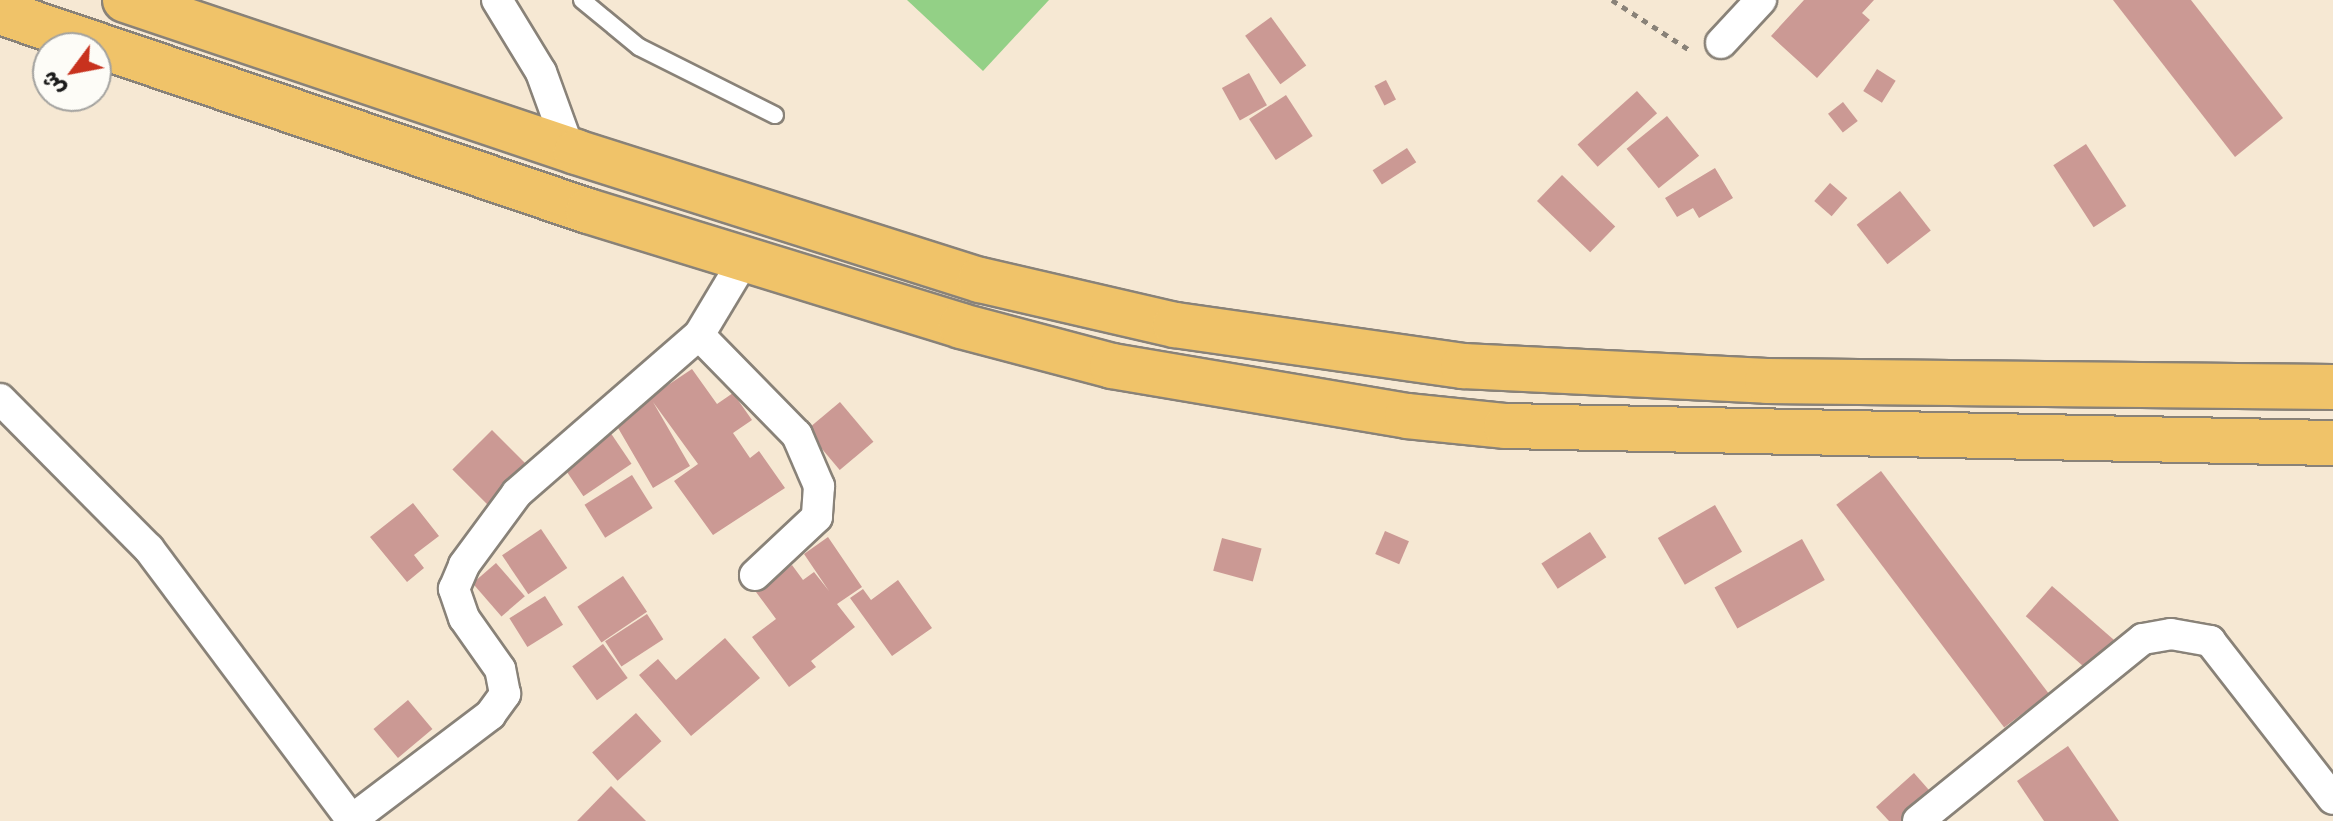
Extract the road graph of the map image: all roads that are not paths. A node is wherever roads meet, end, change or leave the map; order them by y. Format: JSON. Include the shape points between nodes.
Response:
{"nodes":[{"id":1,"x":125,"y":0,"type":"edge"},
{"id":2,"x":497,"y":0,"type":"edge"},
{"id":3,"x":582,"y":0,"type":"edge"},
{"id":4,"x":1761,"y":0,"type":"edge"},
{"id":5,"x":0,"y":12,"type":"edge"},
{"id":6,"x":1721,"y":43,"type":"road end"},
{"id":7,"x":775,"y":115,"type":"dead end"},
{"id":8,"x":569,"y":149,"type":"junction"},
{"id":9,"x":744,"y":260,"type":"junction"},
{"id":10,"x":699,"y":335,"type":"junction"},
{"id":11,"x":2333,"y":387,"type":"edge"},
{"id":12,"x":0,"y":399,"type":"edge"},
{"id":13,"x":2333,"y":443,"type":"edge"},
{"id":14,"x":755,"y":575,"type":"dead end"},
{"id":15,"x":2333,"y":799,"type":"edge"},
{"id":16,"x":351,"y":820,"type":"edge"},
{"id":17,"x":1918,"y":821,"type":"edge"}],
"edges":[{"from":1,"to":8,"type":"highway"},
{"from":2,"to":8,"type":"street","via":[[541,72]]},
{"from":3,"to":7,"type":"lane","via":[[639,47]]},
{"from":4,"to":6,"type":"street"},
{"from":5,"to":9,"type":"highway"},
{"from":8,"to":11,"type":"highway","via":[[980,280],[1175,325],[1463,366],[1767,381]]},
{"from":9,"to":10,"type":"street"},
{"from":9,"to":13,"type":"highway","via":[[1112,366],[1407,416],[1615,430]]},
{"from":10,"to":14,"type":"street","via":[[797,435],[819,486],[817,517]]},
{"from":10,"to":16,"type":"street","via":[[517,493],[464,565],[454,589],[464,618],[500,669],[505,694],[490,715]]},
{"from":12,"to":16,"type":"street","via":[[149,549]]},
{"from":15,"to":17,"type":"street","via":[[2210,641],[2171,634],[2143,639]]}]}
